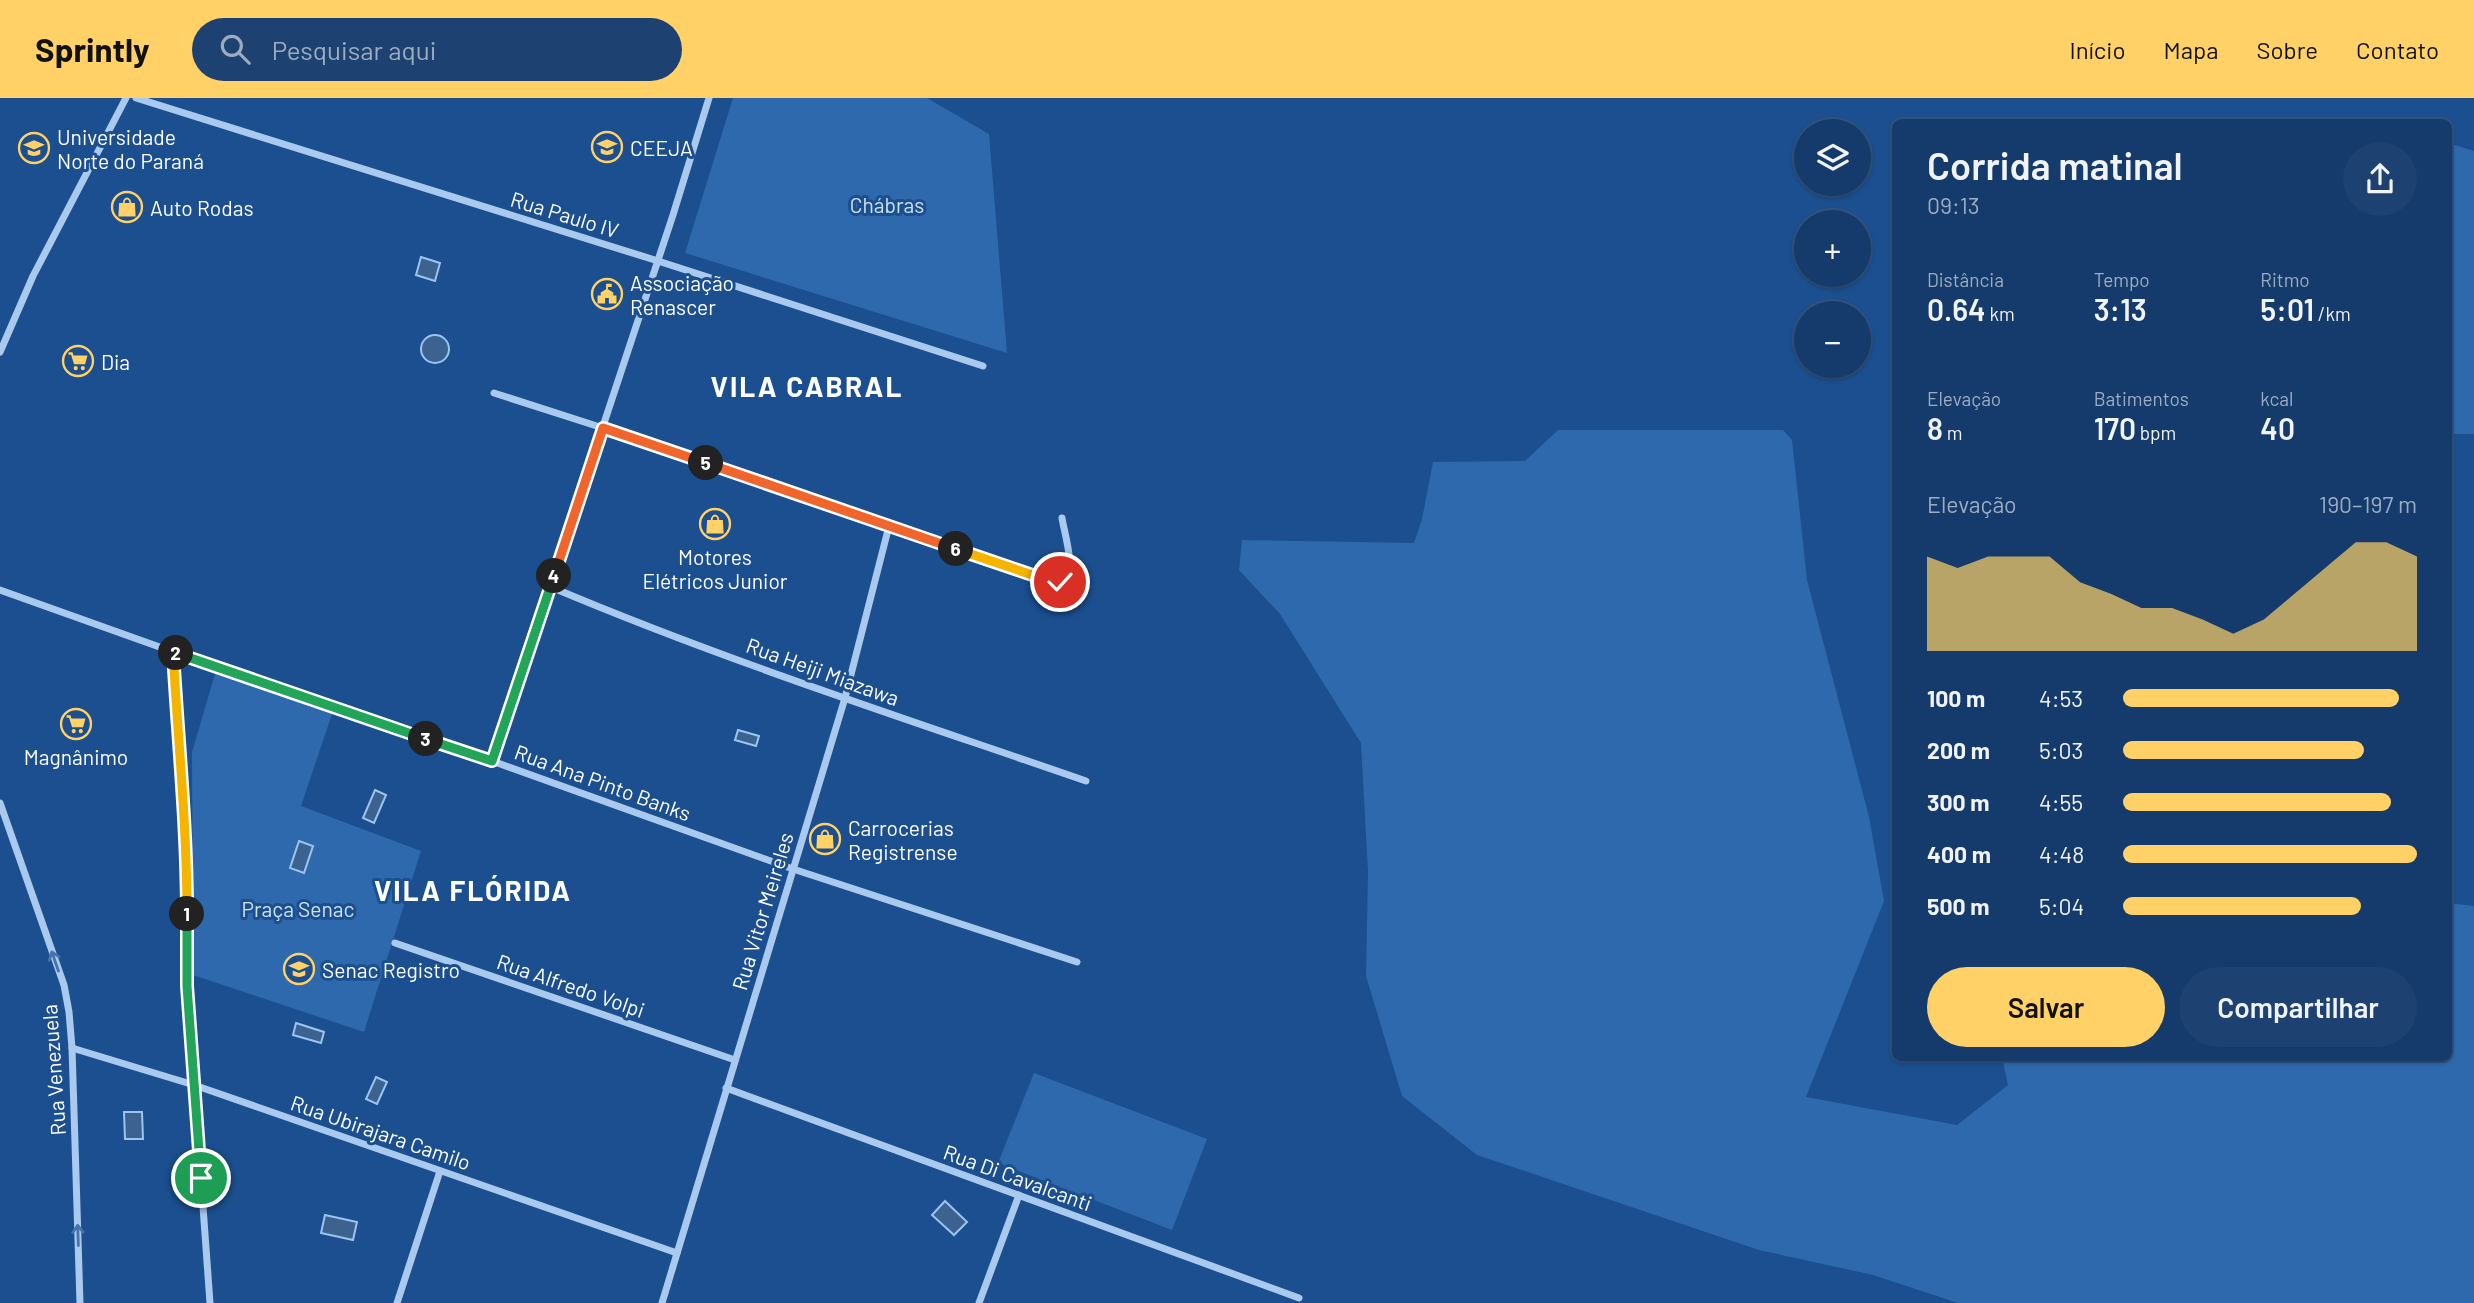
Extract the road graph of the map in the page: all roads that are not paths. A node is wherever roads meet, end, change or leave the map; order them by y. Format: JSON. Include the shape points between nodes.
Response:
{"nodes":[{"id":1,"x":126,"y":98,"type":"edge"},
{"id":2,"x":136,"y":98,"type":"edge"},
{"id":3,"x":709,"y":98,"type":"edge"},
{"id":4,"x":658,"y":261,"type":"junction"},
{"id":5,"x":0,"y":352,"type":"edge"},
{"id":6,"x":984,"y":366,"type":"dead end"},
{"id":7,"x":494,"y":393,"type":"dead end"},
{"id":8,"x":603,"y":428,"type":"junction"},
{"id":9,"x":1062,"y":518,"type":"dead end"},
{"id":10,"x":889,"y":526,"type":"junction"},
{"id":11,"x":551,"y":587,"type":"junction"},
{"id":12,"x":0,"y":590,"type":"edge"},
{"id":13,"x":173,"y":652,"type":"junction"},
{"id":14,"x":845,"y":698,"type":"junction"},
{"id":15,"x":492,"y":761,"type":"junction"},
{"id":16,"x":1086,"y":781,"type":"dead end"},
{"id":17,"x":0,"y":803,"type":"edge"},
{"id":18,"x":793,"y":869,"type":"junction"},
{"id":19,"x":395,"y":943,"type":"dead end"},
{"id":20,"x":1077,"y":962,"type":"dead end"},
{"id":21,"x":72,"y":1048,"type":"junction"},
{"id":22,"x":735,"y":1060,"type":"junction"},
{"id":23,"x":194,"y":1085,"type":"junction"},
{"id":24,"x":726,"y":1088,"type":"junction"},
{"id":25,"x":440,"y":1171,"type":"junction"},
{"id":26,"x":1019,"y":1195,"type":"junction"},
{"id":27,"x":677,"y":1253,"type":"junction"},
{"id":28,"x":1299,"y":1297,"type":"dead end"},
{"id":29,"x":80,"y":1303,"type":"edge"},
{"id":30,"x":209,"y":1303,"type":"edge"},
{"id":31,"x":397,"y":1303,"type":"edge"},
{"id":32,"x":662,"y":1303,"type":"edge"},
{"id":33,"x":979,"y":1303,"type":"edge"}],
"edges":[{"from":1,"to":5,"type":"street","via":[[33,276]]},
{"from":2,"to":4,"type":"street","name":"Rua Paulo IV"},
{"from":3,"to":4,"type":"street"},
{"from":4,"to":6,"type":"street","name":"Rua Paulo IV"},
{"from":4,"to":8,"type":"street"},
{"from":7,"to":8,"type":"street"},
{"from":8,"to":10,"type":"street"},
{"from":8,"to":11,"type":"street"},
{"from":9,"to":10,"type":"street","via":[[1070,569],[1060,582]]},
{"from":10,"to":14,"type":"street","name":"Rua Vitor Meireles"},
{"from":11,"to":14,"type":"street","name":"Rua Heiji Miazawa"},
{"from":11,"to":15,"type":"street"},
{"from":12,"to":13,"type":"street","name":"Rua Ana Pinto Banks"},
{"from":13,"to":15,"type":"street","name":"Rua Ana Pinto Banks"},
{"from":13,"to":23,"type":"street","via":[[187,840],[187,986]]},
{"from":14,"to":16,"type":"street","name":"Rua Heiji Miazawa"},
{"from":14,"to":18,"type":"street","name":"Rua Vitor Meireles"},
{"from":15,"to":18,"type":"street","name":"Rua Ana Pinto Banks"},
{"from":21,"to":17,"type":"street","name":"Rua Venezuela","one_way":true,"via":[[64,985]]},
{"from":18,"to":20,"type":"street","name":"Rua Ana Pinto Banks"},
{"from":18,"to":22,"type":"street","name":"Rua Vitor Meireles"},
{"from":19,"to":22,"type":"street","name":"Rua Alfredo Volpi"},
{"from":21,"to":23,"type":"street","name":"Rua Ubirajara Camilo"},
{"from":29,"to":21,"type":"street","name":"Rua Venezuela","one_way":true},
{"from":22,"to":24,"type":"street","name":"Rua Vitor Meireles"},
{"from":23,"to":25,"type":"street","name":"Rua Ubirajara Camilo"},
{"from":23,"to":30,"type":"street"},
{"from":24,"to":26,"type":"street","name":"Rua Di Cavalcanti"},
{"from":24,"to":27,"type":"street","name":"Rua Vitor Meireles"},
{"from":25,"to":27,"type":"street","name":"Rua Ubirajara Camilo"},
{"from":25,"to":31,"type":"street"},
{"from":26,"to":28,"type":"street","name":"Rua Di Cavalcanti"},
{"from":26,"to":33,"type":"street"},
{"from":27,"to":32,"type":"street","name":"Rua Vitor Meireles"}]}
